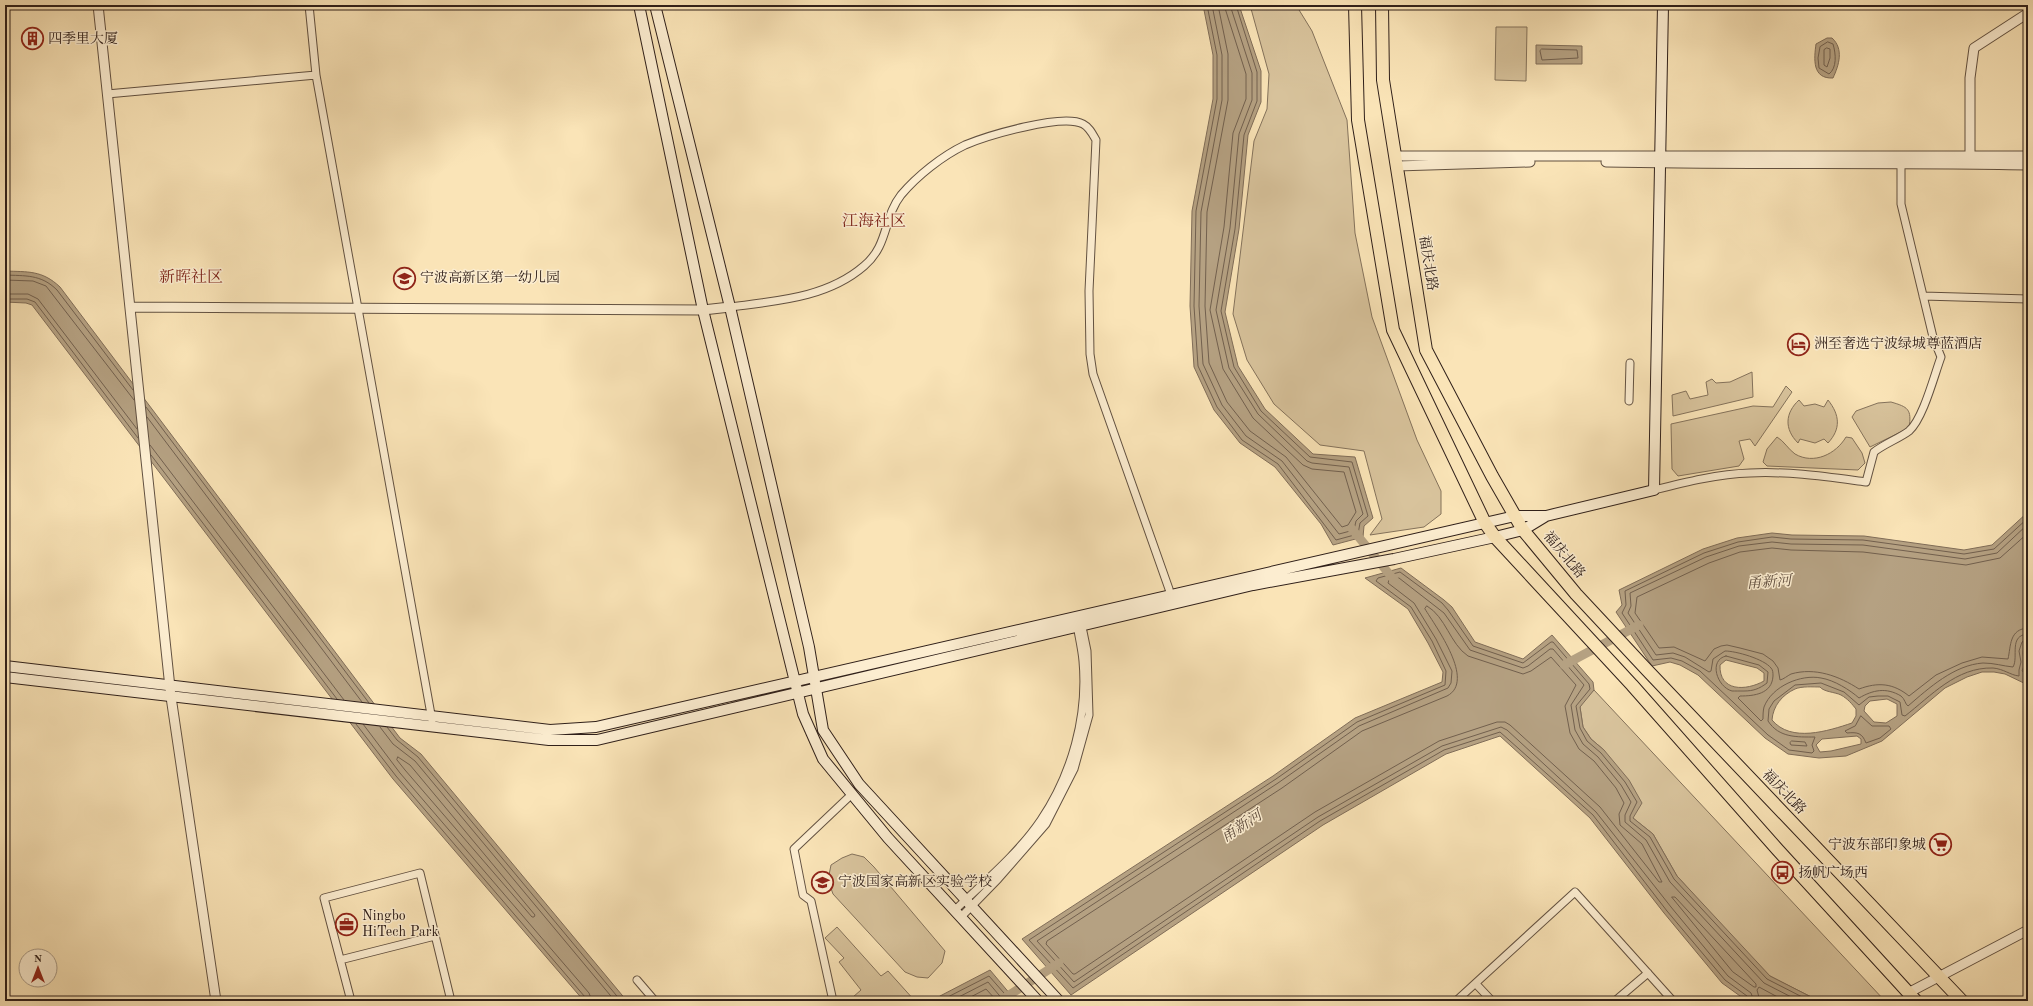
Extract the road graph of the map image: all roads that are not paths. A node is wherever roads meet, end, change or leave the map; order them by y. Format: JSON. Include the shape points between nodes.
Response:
{"nodes":[{"id":1,"x":98,"y":5,"type":"edge"},
{"id":2,"x":309,"y":5,"type":"edge"},
{"id":3,"x":639,"y":5,"type":"edge"},
{"id":4,"x":655,"y":5,"type":"edge"},
{"id":5,"x":1354,"y":5,"type":"edge"},
{"id":6,"x":1382,"y":5,"type":"edge"},
{"id":7,"x":1662,"y":5,"type":"edge"},
{"id":8,"x":2028,"y":13,"type":"edge"},
{"id":9,"x":316,"y":74,"type":"junction"},
{"id":10,"x":107,"y":94,"type":"junction"},
{"id":11,"x":1970,"y":155,"type":"junction"},
{"id":12,"x":2028,"y":156,"type":"edge"},
{"id":13,"x":1661,"y":159,"type":"junction"},
{"id":14,"x":1901,"y":159,"type":"junction"},
{"id":15,"x":1396,"y":161,"type":"junction"},
{"id":16,"x":2028,"y":164,"type":"edge"},
{"id":17,"x":1923,"y":296,"type":"junction"},
{"id":18,"x":2028,"y":299,"type":"edge"},
{"id":19,"x":130,"y":307,"type":"junction"},
{"id":20,"x":730,"y":307,"type":"junction"},
{"id":21,"x":358,"y":308,"type":"junction"},
{"id":22,"x":703,"y":310,"type":"junction"},
{"id":23,"x":1630,"y":363,"type":"dead end"},
{"id":24,"x":1629,"y":401,"type":"dead end"},
{"id":25,"x":1654,"y":490,"type":"junction"},
{"id":26,"x":1515,"y":516,"type":"junction"},
{"id":27,"x":1546,"y":516,"type":"junction"},
{"id":28,"x":1485,"y":523,"type":"junction"},
{"id":29,"x":1523,"y":530,"type":"junction"},
{"id":30,"x":1495,"y":537,"type":"junction"},
{"id":31,"x":1171,"y":600,"type":"junction"},
{"id":32,"x":1078,"y":622,"type":"junction"},
{"id":33,"x":5,"y":666,"type":"edge"},
{"id":34,"x":5,"y":677,"type":"edge"},
{"id":35,"x":814,"y":677,"type":"junction"},
{"id":36,"x":796,"y":681,"type":"junction"},
{"id":37,"x":170,"y":685,"type":"junction"},
{"id":38,"x":816,"y":689,"type":"junction"},
{"id":39,"x":798,"y":693,"type":"junction"},
{"id":40,"x":172,"y":696,"type":"junction"},
{"id":41,"x":431,"y":716,"type":"junction"},
{"id":42,"x":433,"y":727,"type":"junction"},
{"id":43,"x":852,"y":794,"type":"junction"},
{"id":44,"x":968,"y":903,"type":"junction"},
{"id":45,"x":958,"y":914,"type":"junction"},
{"id":46,"x":2028,"y":930,"type":"edge"},
{"id":47,"x":435,"y":936,"type":"junction"},
{"id":48,"x":340,"y":960,"type":"junction"},
{"id":49,"x":1648,"y":973,"type":"junction"},
{"id":50,"x":1940,"y":976,"type":"junction"},
{"id":51,"x":637,"y":980,"type":"dead end"},
{"id":52,"x":1476,"y":984,"type":"junction"},
{"id":53,"x":1912,"y":997,"type":"edge"},
{"id":54,"x":216,"y":1001,"type":"edge"},
{"id":55,"x":350,"y":1001,"type":"edge"},
{"id":56,"x":451,"y":1001,"type":"edge"},
{"id":57,"x":655,"y":1001,"type":"edge"},
{"id":58,"x":833,"y":1001,"type":"edge"},
{"id":59,"x":1038,"y":1001,"type":"edge"},
{"id":60,"x":1058,"y":1001,"type":"edge"},
{"id":61,"x":1456,"y":1001,"type":"edge"},
{"id":62,"x":1492,"y":1001,"type":"edge"},
{"id":63,"x":1615,"y":1001,"type":"edge"},
{"id":64,"x":1673,"y":1001,"type":"edge"},
{"id":65,"x":1962,"y":1001,"type":"edge"}],
"edges":[{"from":1,"to":10,"type":"street"},
{"from":2,"to":9,"type":"street"},
{"from":3,"to":22,"type":"main road"},
{"from":4,"to":20,"type":"main road"},
{"from":5,"to":28,"type":"main road","via":[[1358,120],[1394,330]]},
{"from":6,"to":15,"type":"main road","name":"福庆北路","via":[[1384,80]]},
{"from":7,"to":13,"type":"main road"},
{"from":8,"to":11,"type":"street","via":[[1974,48],[1970,78]]},
{"from":9,"to":10,"type":"street"},
{"from":9,"to":21,"type":"street"},
{"from":10,"to":19,"type":"street"},
{"from":11,"to":12,"type":"street"},
{"from":11,"to":14,"type":"street"},
{"from":13,"to":14,"type":"street"},
{"from":13,"to":15,"type":"street"},
{"from":13,"to":25,"type":"main road"},
{"from":14,"to":16,"type":"street"},
{"from":14,"to":17,"type":"street","via":[[1901,204]]},
{"from":15,"to":26,"type":"main road","name":"福庆北路","via":[[1426,350]]},
{"from":17,"to":18,"type":"street"},
{"from":17,"to":25,"type":"street","via":[[1933,337],[1941,357],[1917,422],[1908,432],[1887,442],[1874,452],[1866,482],[1819,476],[1751,473],[1711,477]]},
{"from":19,"to":21,"type":"street"},
{"from":19,"to":37,"type":"street"},
{"from":20,"to":22,"type":"street"},
{"from":20,"to":31,"type":"street","via":[[801,298],[818,292],[864,266],[880,249],[892,208],[901,195],[943,158],[965,146],[1001,133],[1036,125],[1068,121],[1082,123],[1096,140],[1088,331],[1093,374]]},
{"from":20,"to":35,"type":"main road"},
{"from":21,"to":22,"type":"street"},
{"from":21,"to":41,"type":"street"},
{"from":22,"to":36,"type":"main road"},
{"from":23,"to":24,"type":"street"},
{"from":25,"to":27,"type":"main road"},
{"from":26,"to":27,"type":"main road"},
{"from":26,"to":28,"type":"main road"},
{"from":26,"to":29,"type":"main road","name":"福庆北路"},
{"from":27,"to":29,"type":"main road"},
{"from":28,"to":30,"type":"main road"},
{"from":28,"to":31,"type":"main road","via":[[1350,554]]},
{"from":29,"to":30,"type":"main road"},
{"from":29,"to":50,"type":"main road","name":"福庆北路","via":[[1576,594],[1647,670]]},
{"from":30,"to":31,"type":"main road","via":[[1359,566]]},
{"from":30,"to":53,"type":"main road","via":[[1632,685],[1776,849]]},
{"from":31,"to":32,"type":"main road"},
{"from":32,"to":35,"type":"main road"},
{"from":32,"to":38,"type":"main road"},
{"from":32,"to":44,"type":"street","via":[[1083,661],[1082,720],[1066,772],[1041,820]]},
{"from":33,"to":37,"type":"main road"},
{"from":34,"to":40,"type":"main road"},
{"from":35,"to":36,"type":"main road"},
{"from":35,"to":38,"type":"main road"},
{"from":36,"to":39,"type":"main road"},
{"from":36,"to":41,"type":"main road","via":[[596,727],[550,730]]},
{"from":37,"to":40,"type":"street"},
{"from":37,"to":41,"type":"main road"},
{"from":38,"to":39,"type":"main road"},
{"from":38,"to":44,"type":"main road","via":[[823,730],[859,784]]},
{"from":39,"to":42,"type":"main road","via":[[597,740],[549,740]]},
{"from":39,"to":43,"type":"main road","via":[[803,714],[823,759]]},
{"from":40,"to":42,"type":"main road"},
{"from":40,"to":54,"type":"street"},
{"from":41,"to":42,"type":"street"},
{"from":43,"to":45,"type":"main road","via":[[888,838]]},
{"from":43,"to":58,"type":"street","via":[[794,849],[803,895],[811,900]]},
{"from":44,"to":45,"type":"street"},
{"from":44,"to":60,"type":"main road"},
{"from":45,"to":59,"type":"main road"},
{"from":46,"to":50,"type":"street"},
{"from":47,"to":48,"type":"street"},
{"from":47,"to":48,"type":"street","via":[[420,873],[324,898]]},
{"from":47,"to":56,"type":"street"},
{"from":48,"to":55,"type":"street"},
{"from":49,"to":52,"type":"street","via":[[1576,892]]},
{"from":49,"to":63,"type":"street"},
{"from":49,"to":64,"type":"street"},
{"from":50,"to":53,"type":"street"},
{"from":50,"to":65,"type":"main road","name":"福庆北路"},
{"from":51,"to":57,"type":"street"},
{"from":52,"to":61,"type":"street"},
{"from":52,"to":62,"type":"street"}]}
